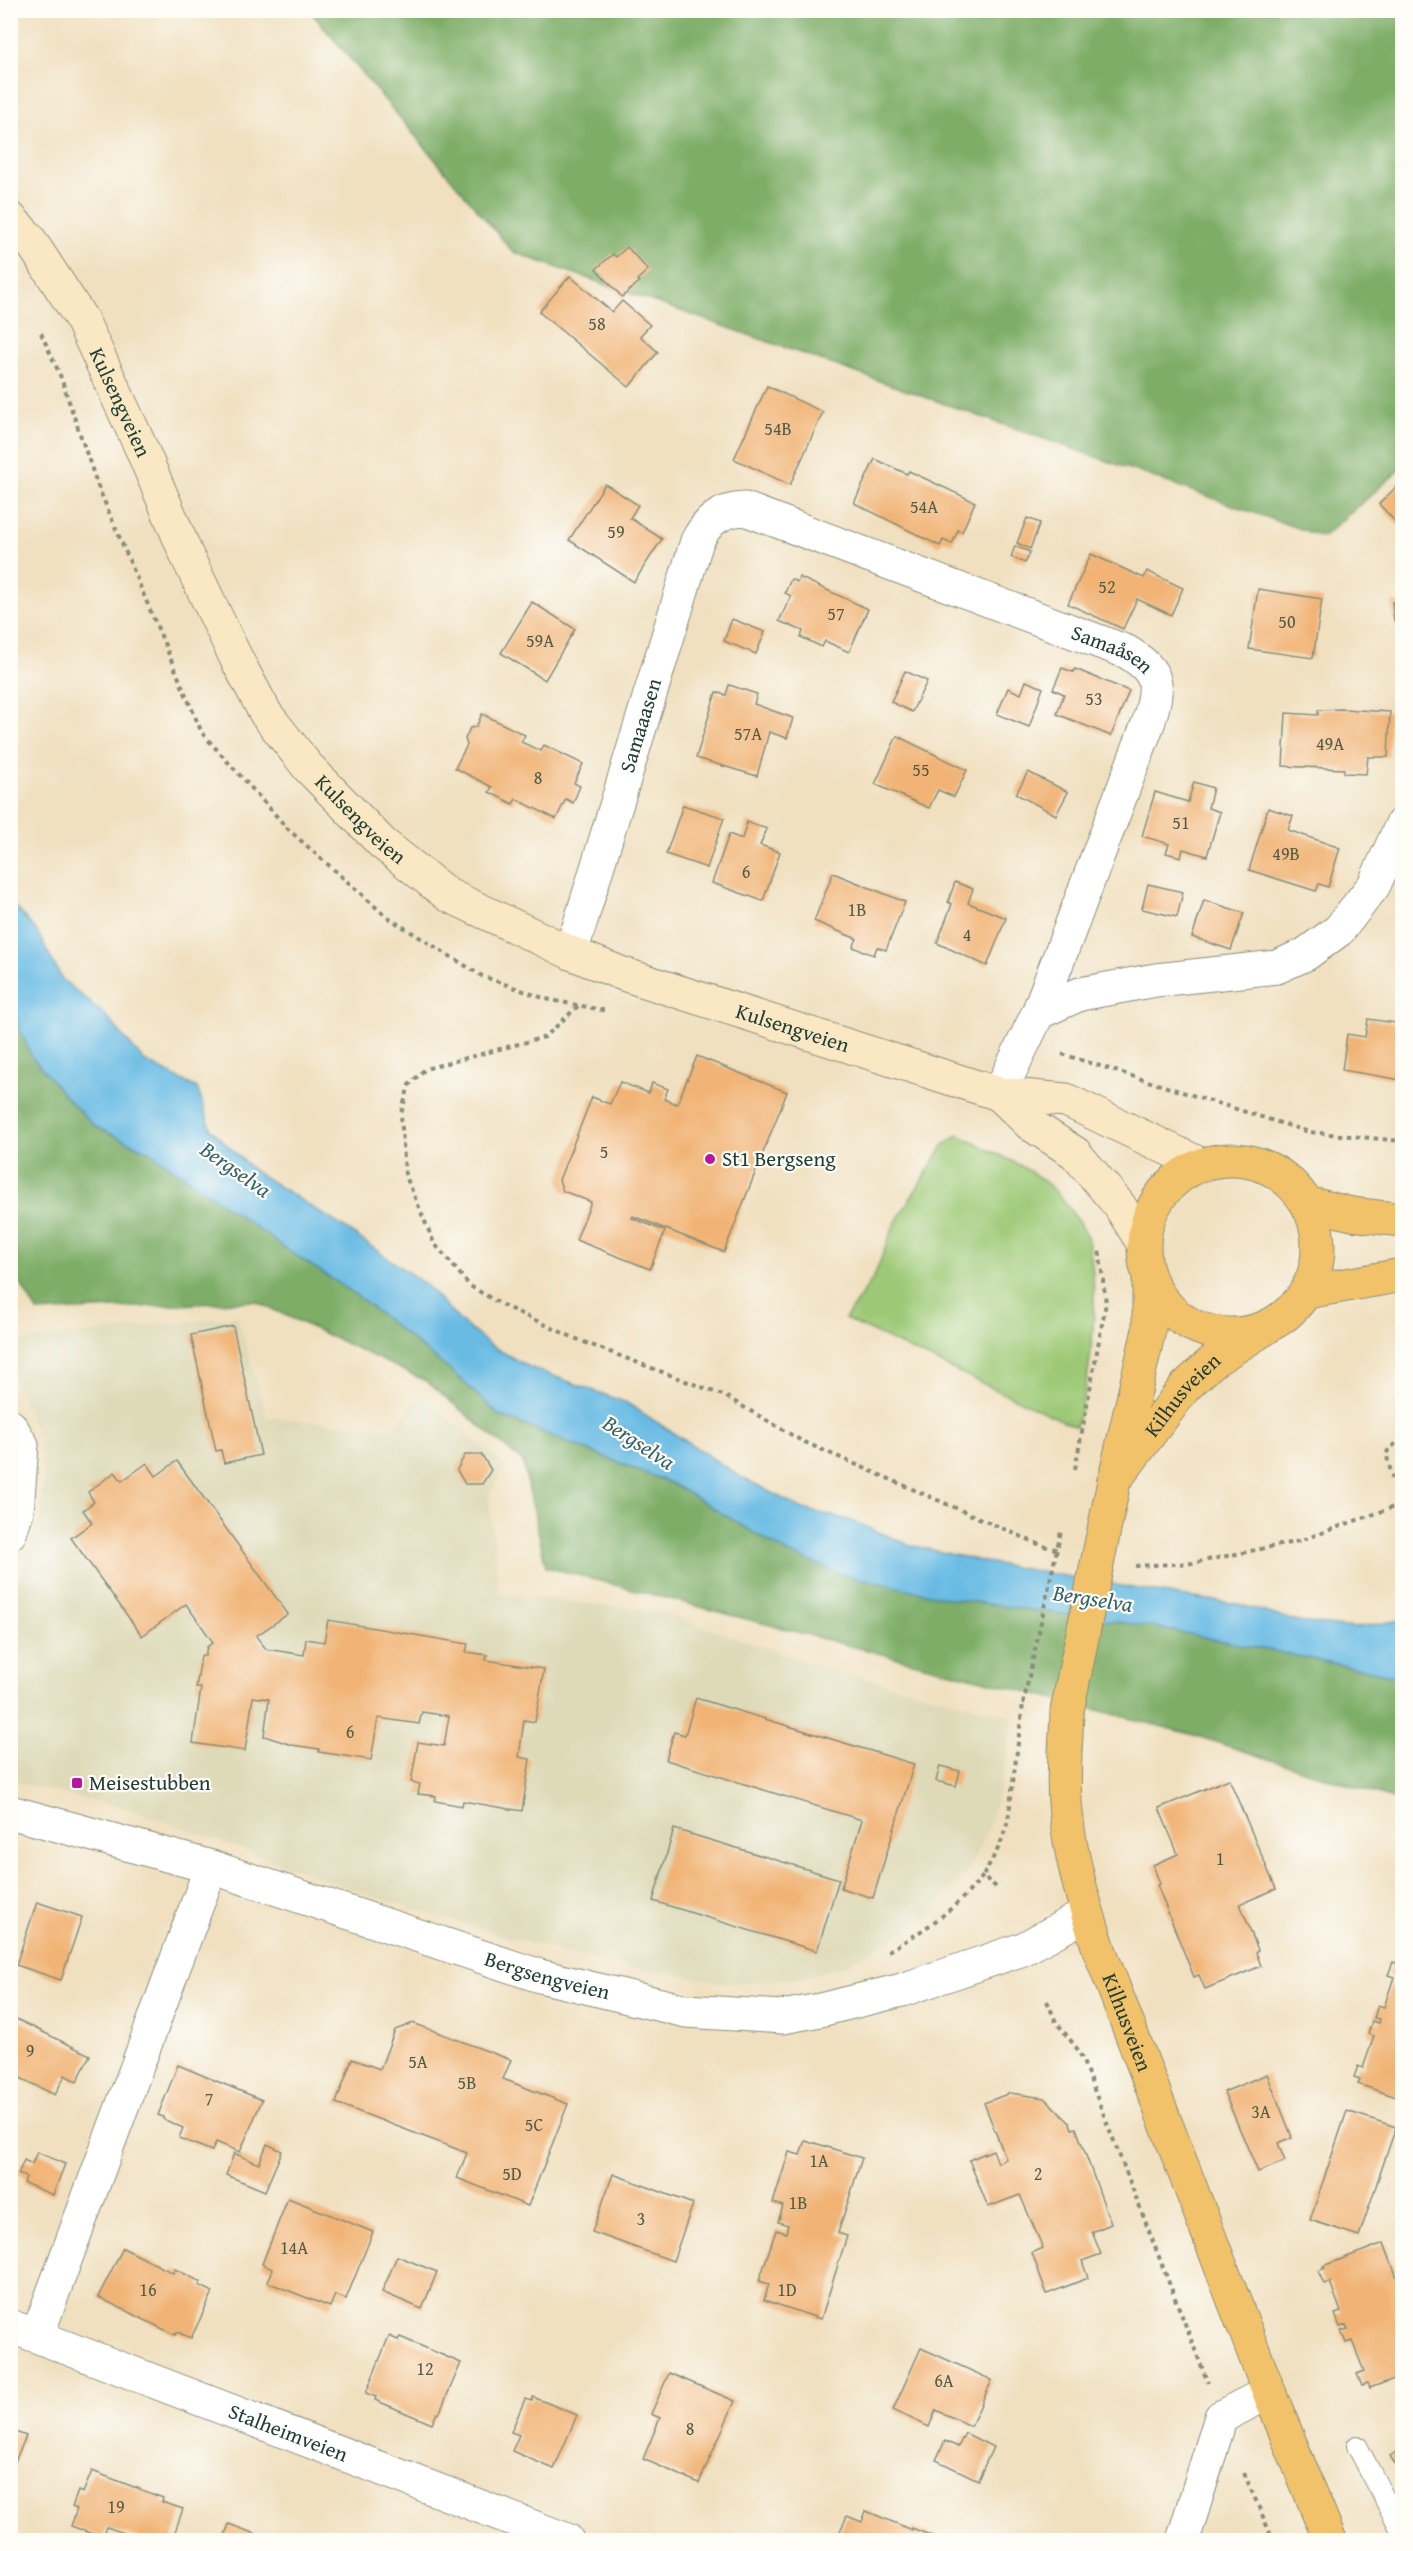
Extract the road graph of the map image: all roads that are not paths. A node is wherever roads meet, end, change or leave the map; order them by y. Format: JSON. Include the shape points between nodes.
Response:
{"nodes":[{"id":1,"x":10,"y":218,"type":"edge"},
{"id":2,"x":729,"y":509,"type":"joint"},
{"id":3,"x":1402,"y":824,"type":"edge"},
{"id":4,"x":571,"y":953,"type":"junction"},
{"id":5,"x":1038,"y":1013,"type":"junction"},
{"id":6,"x":999,"y":1094,"type":"junction"},
{"id":7,"x":1200,"y":1164,"type":"junction"},
{"id":8,"x":1307,"y":1203,"type":"junction"},
{"id":9,"x":1402,"y":1220,"type":"edge"},
{"id":10,"x":1143,"y":1243,"type":"junction"},
{"id":11,"x":1402,"y":1275,"type":"edge"},
{"id":12,"x":1149,"y":1280,"type":"junction"},
{"id":13,"x":1306,"y":1292,"type":"junction"},
{"id":14,"x":1266,"y":1328,"type":"junction"},
{"id":15,"x":10,"y":1426,"type":"edge"},
{"id":16,"x":1114,"y":1480,"type":"junction"},
{"id":17,"x":10,"y":1533,"type":"edge"},
{"id":18,"x":10,"y":1812,"type":"edge"},
{"id":19,"x":210,"y":1867,"type":"junction"},
{"id":20,"x":1087,"y":1914,"type":"junction"},
{"id":21,"x":24,"y":2331,"type":"edge"},
{"id":22,"x":1269,"y":2392,"type":"junction"},
{"id":23,"x":1357,"y":2446,"type":"dead end"},
{"id":24,"x":1402,"y":2532,"type":"edge"},
{"id":25,"x":567,"y":2541,"type":"edge"},
{"id":26,"x":1183,"y":2541,"type":"edge"},
{"id":27,"x":1330,"y":2541,"type":"edge"}],
"edges":[{"from":1,"to":4,"type":"main road","name":"Kulsengveien","via":[[28,237],[82,320],[186,556],[266,714],[308,767],[382,843],[447,895]]},
{"from":2,"to":4,"type":"street","name":"Samaaasen","via":[[705,526],[697,541]]},
{"from":2,"to":5,"type":"street","name":"Samaåsen","via":[[745,509],[1126,652],[1144,663],[1152,674],[1156,693],[1149,721]]},
{"from":3,"to":5,"type":"street","via":[[1374,885],[1339,930],[1306,954],[1277,968],[1156,980],[1080,994]]},
{"from":4,"to":6,"type":"main road","name":"Kulsengveien","via":[[623,974]]},
{"from":5,"to":6,"type":"street","name":"Samaåsen"},
{"from":6,"to":7,"type":"main road","name":"Kulsengveien","via":[[1066,1100]]},
{"from":6,"to":10,"type":"main road","name":"Kulsengveien","via":[[1030,1124],[1075,1153],[1119,1205]]},
{"from":7,"to":8,"type":"main road","via":[[1225,1159],[1249,1161],[1272,1169],[1292,1184]]},
{"from":7,"to":10,"type":"main road","via":[[1178,1177],[1160,1195],[1148,1218]]},
{"from":8,"to":9,"type":"main road"},
{"from":8,"to":13,"type":"main road","via":[[1318,1232],[1317,1263]]},
{"from":10,"to":12,"type":"main road"},
{"from":11,"to":13,"type":"main road"},
{"from":12,"to":14,"type":"main road","via":[[1164,1304],[1185,1322],[1211,1333],[1239,1334]]},
{"from":12,"to":16,"type":"main road","name":"Kilhusveien","via":[[1149,1330]]},
{"from":13,"to":14,"type":"main road","via":[[1289,1313]]},
{"from":14,"to":16,"type":"main road","name":"Kilhusveien","via":[[1213,1361],[1185,1387]]},
{"from":15,"to":17,"type":"street","via":[[21,1445],[17,1511]]},
{"from":16,"to":20,"type":"main road","name":"Kilhusveien","bridge":true,"via":[[1066,1711],[1066,1811],[1076,1876]]},
{"from":18,"to":19,"type":"street","name":"Bergsengveien"},
{"from":19,"to":20,"type":"street","name":"Bergsengveien","via":[[540,1976],[686,2011],[738,2016],[783,2017],[902,1990],[1023,1949]]},
{"from":19,"to":21,"type":"street"},
{"from":20,"to":22,"type":"main road","name":"Kilhusveien"},
{"from":21,"to":25,"type":"street","name":"Stalheimveien"},
{"from":22,"to":26,"type":"street","via":[[1221,2417]]},
{"from":22,"to":27,"type":"main road","name":"Kilhusveien"},
{"from":23,"to":24,"type":"lane"}]}
